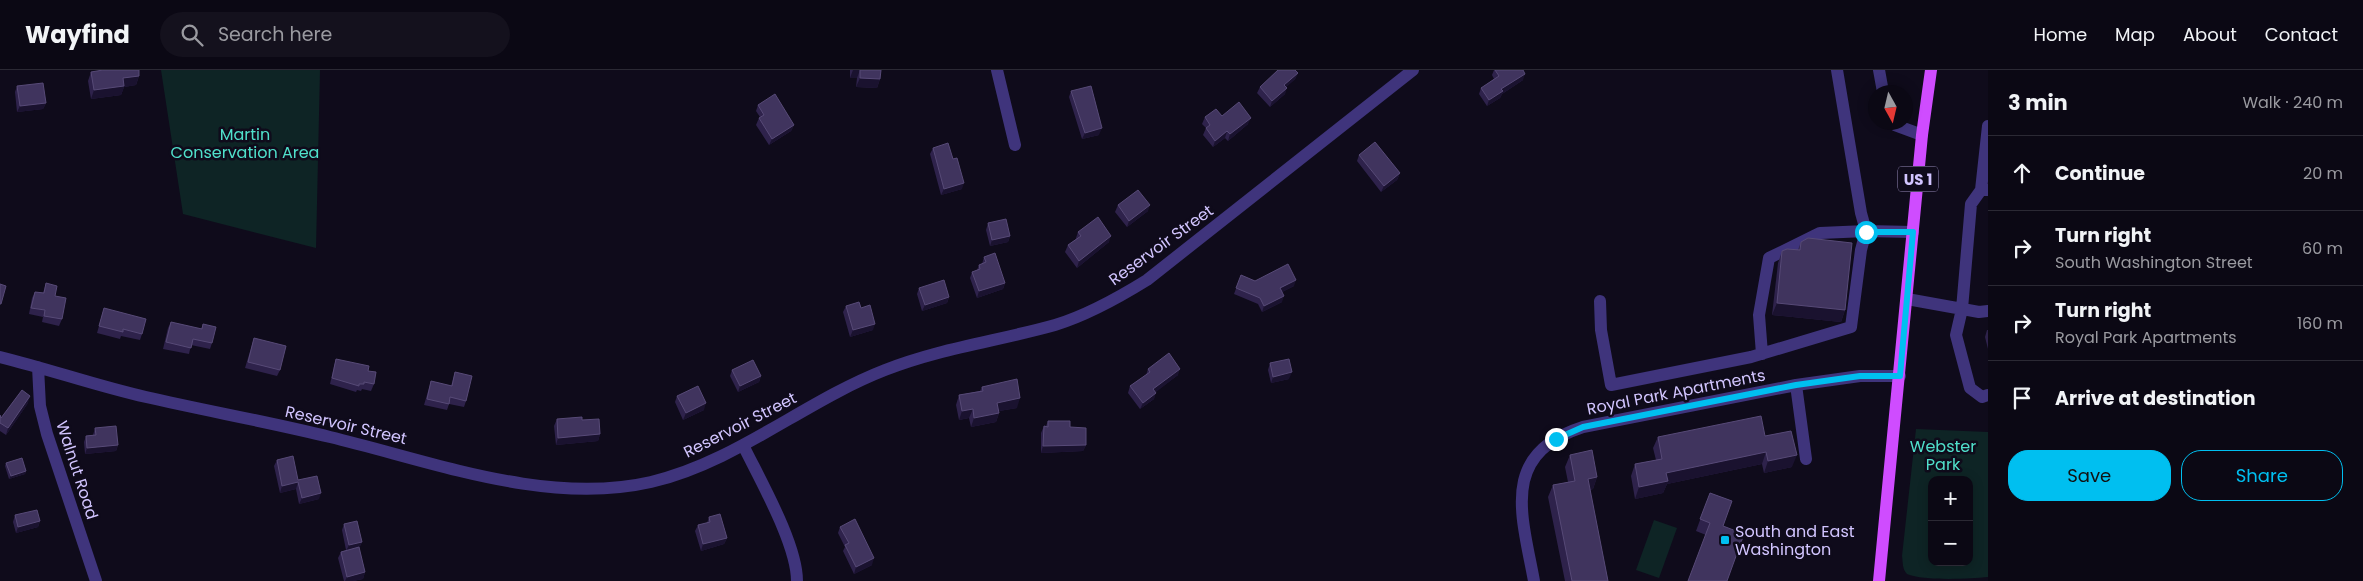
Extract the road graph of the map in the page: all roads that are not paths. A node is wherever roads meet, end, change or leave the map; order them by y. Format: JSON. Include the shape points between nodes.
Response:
{"nodes":[{"id":1,"x":997,"y":70,"type":"edge"},
{"id":2,"x":1414,"y":70,"type":"edge"},
{"id":3,"x":1838,"y":70,"type":"edge"},
{"id":4,"x":1879,"y":70,"type":"edge"},
{"id":5,"x":1931,"y":70,"type":"edge"},
{"id":6,"x":1882,"y":85,"type":"edge"},
{"id":7,"x":1988,"y":126,"type":"edge"},
{"id":8,"x":1910,"y":130,"type":"edge"},
{"id":9,"x":1922,"y":134,"type":"junction"},
{"id":10,"x":1015,"y":145,"type":"dead end"},
{"id":11,"x":1984,"y":190,"type":"edge"},
{"id":12,"x":1866,"y":232,"type":"junction"},
{"id":13,"x":1913,"y":232,"type":"junction"},
{"id":14,"x":1907,"y":300,"type":"junction"},
{"id":15,"x":1600,"y":301,"type":"dead end"},
{"id":16,"x":1962,"y":309,"type":"junction"},
{"id":17,"x":1988,"y":310,"type":"edge"},
{"id":18,"x":1762,"y":354,"type":"junction"},
{"id":19,"x":0,"y":358,"type":"edge"},
{"id":20,"x":38,"y":366,"type":"junction"},
{"id":21,"x":1900,"y":376,"type":"junction"},
{"id":22,"x":1796,"y":385,"type":"junction"},
{"id":23,"x":1988,"y":395,"type":"edge"},
{"id":24,"x":744,"y":445,"type":"junction"},
{"id":25,"x":1806,"y":459,"type":"dead end"},
{"id":26,"x":96,"y":581,"type":"edge"},
{"id":27,"x":797,"y":581,"type":"edge"},
{"id":28,"x":1534,"y":581,"type":"edge"},
{"id":29,"x":1879,"y":581,"type":"edge"}],
"edges":[{"from":1,"to":10,"type":"street"},
{"from":2,"to":24,"type":"street","name":"Reservoir Street","via":[[1215,228],[1126,293],[1055,325],[958,346],[881,371]]},
{"from":3,"to":12,"type":"street"},
{"from":4,"to":6,"type":"street"},
{"from":5,"to":9,"type":"main road","number":"US 1"},
{"from":7,"to":11,"type":"street"},
{"from":8,"to":9,"type":"street"},
{"from":9,"to":13,"type":"main road","number":"US 1"},
{"from":11,"to":16,"type":"street","via":[[1971,204]]},
{"from":12,"to":13,"type":"street"},
{"from":12,"to":18,"type":"street","via":[[1852,327]]},
{"from":12,"to":18,"type":"street","via":[[1820,232],[1769,258],[1759,315]]},
{"from":13,"to":14,"type":"main road","number":"US 1"},
{"from":14,"to":16,"type":"street"},
{"from":14,"to":21,"type":"main road","number":"US 1"},
{"from":15,"to":18,"type":"street","via":[[1601,330],[1611,385]]},
{"from":16,"to":17,"type":"street"},
{"from":16,"to":23,"type":"street","via":[[1956,335],[1970,388],[1982,397]]},
{"from":19,"to":20,"type":"street","name":"Reservoir Street"},
{"from":20,"to":24,"type":"street","name":"Reservoir Street","via":[[143,397],[328,436],[518,483],[550,487],[607,488],[650,482],[684,472]]},
{"from":20,"to":26,"type":"street","name":"Walnut Road","via":[[40,406],[47,434]]},
{"from":21,"to":22,"type":"street","name":"Royal Park Apartments","via":[[1860,376]]},
{"from":21,"to":29,"type":"main road","number":"US 1"},
{"from":22,"to":25,"type":"street"},
{"from":22,"to":28,"type":"street","name":"Royal Park Apartments","via":[[1583,427],[1556,439],[1530,464],[1521,494]]},
{"from":24,"to":27,"type":"street","via":[[788,541]]}]}
